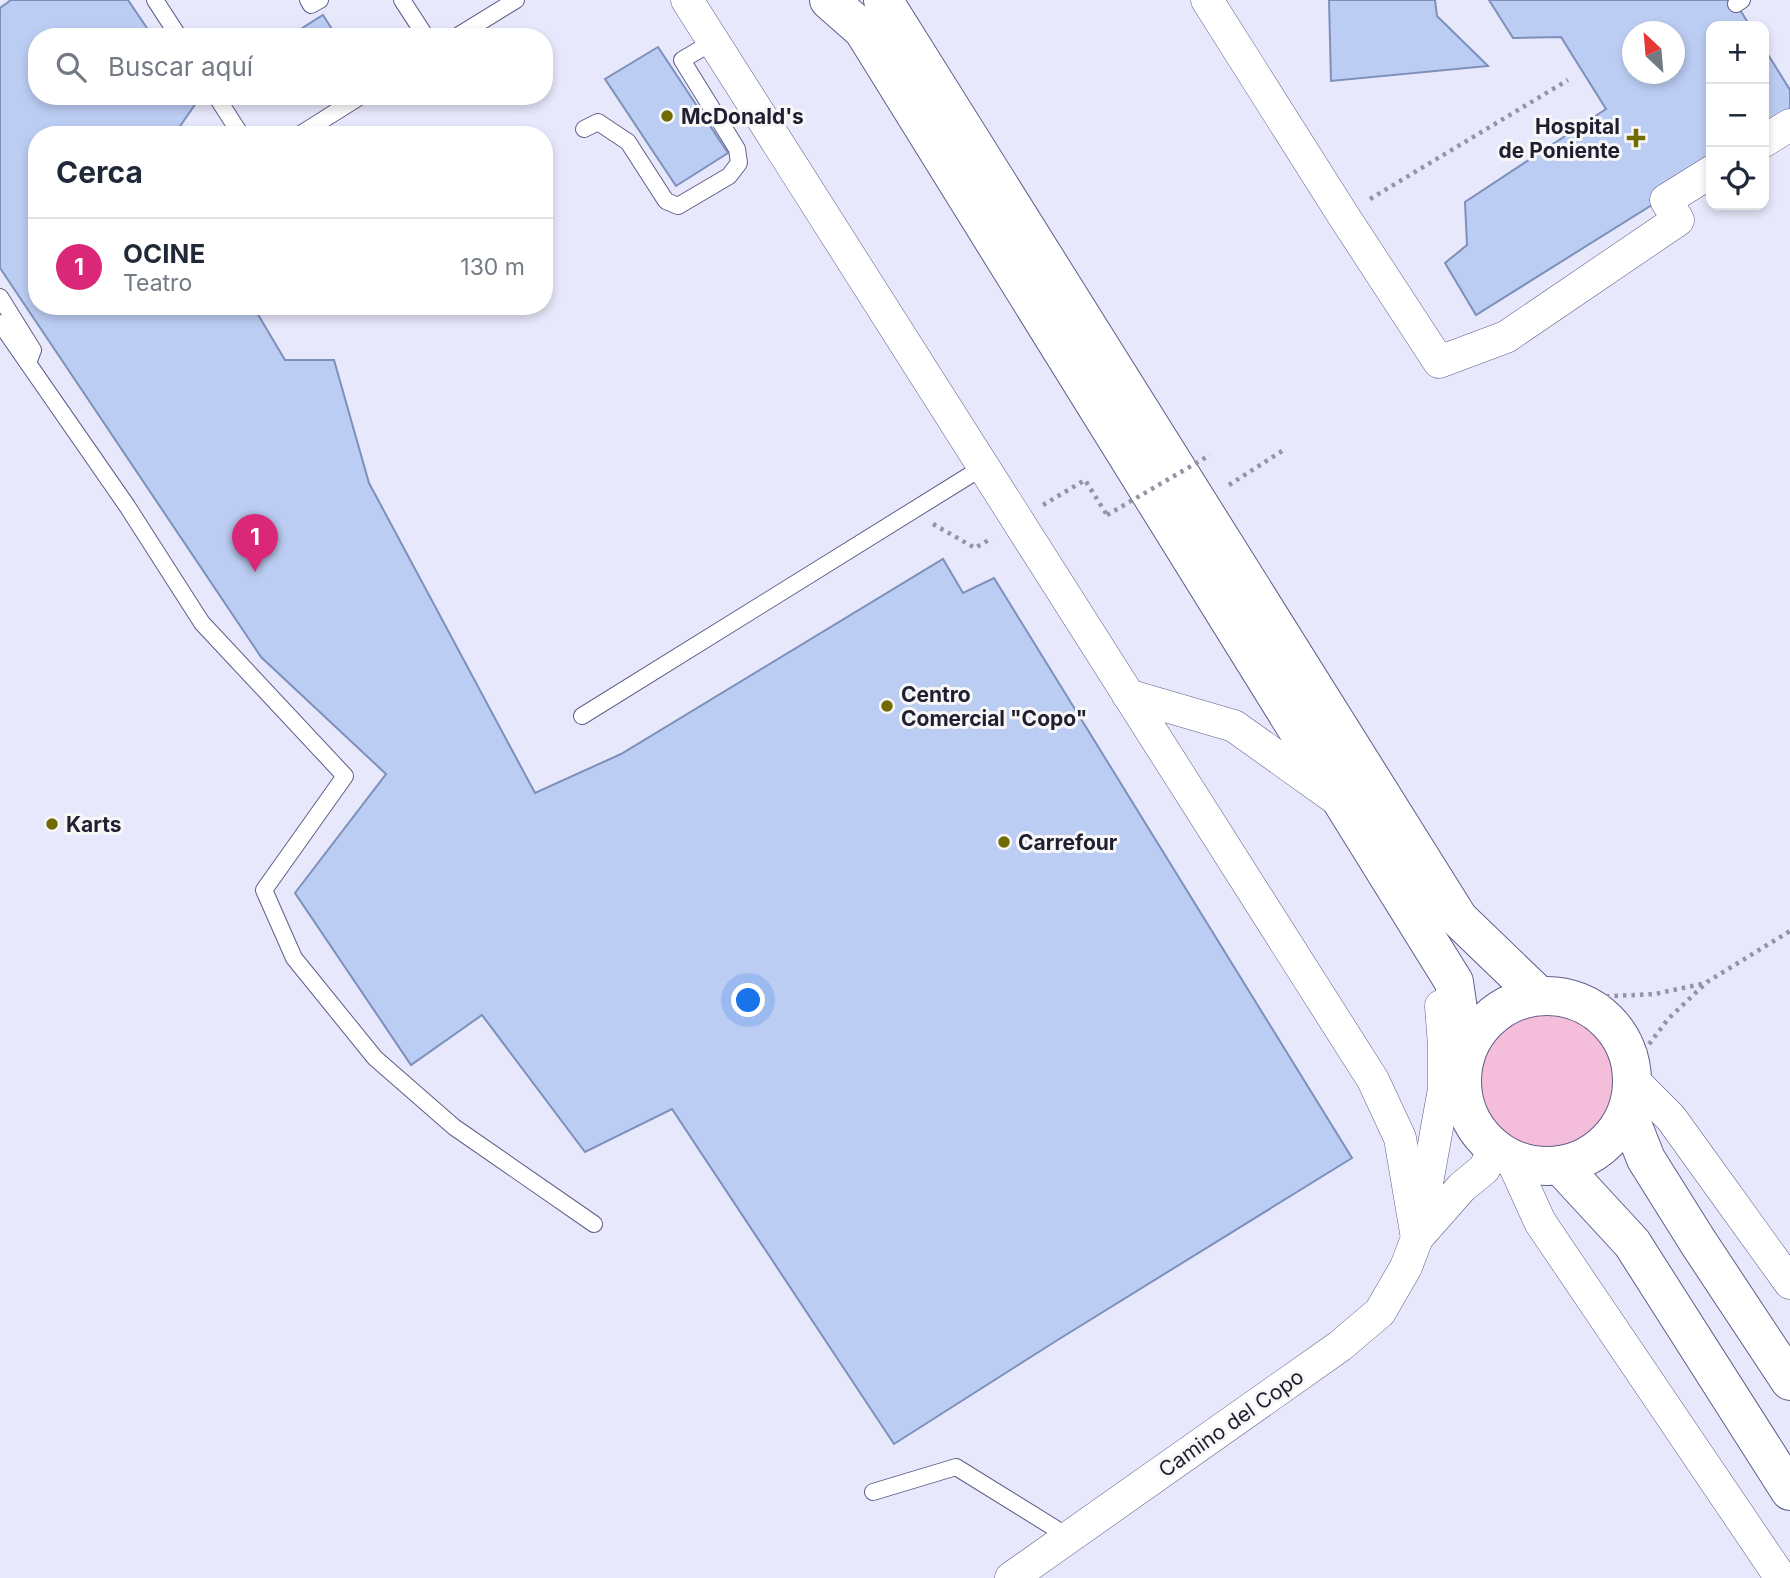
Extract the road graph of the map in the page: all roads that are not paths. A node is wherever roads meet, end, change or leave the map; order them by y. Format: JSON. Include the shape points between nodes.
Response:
{"nodes":[{"id":1,"x":155,"y":0,"type":"edge"},
{"id":2,"x":308,"y":0,"type":"edge"},
{"id":3,"x":320,"y":0,"type":"edge"},
{"id":4,"x":516,"y":0,"type":"edge"},
{"id":5,"x":687,"y":0,"type":"edge"},
{"id":6,"x":829,"y":0,"type":"edge"},
{"id":7,"x":883,"y":0,"type":"edge"},
{"id":8,"x":1207,"y":0,"type":"edge"},
{"id":9,"x":409,"y":3,"type":"edge"},
{"id":10,"x":172,"y":28,"type":"edge"},
{"id":11,"x":422,"y":28,"type":"edge"},
{"id":12,"x":471,"y":28,"type":"edge"},
{"id":13,"x":714,"y":41,"type":"junction"},
{"id":14,"x":222,"y":105,"type":"edge"},
{"id":15,"x":347,"y":105,"type":"edge"},
{"id":16,"x":235,"y":126,"type":"edge"},
{"id":17,"x":313,"y":126,"type":"edge"},
{"id":18,"x":584,"y":129,"type":"dead end"},
{"id":19,"x":1706,"y":175,"type":"edge"},
{"id":20,"x":0,"y":298,"type":"edge"},
{"id":21,"x":0,"y":323,"type":"edge"},
{"id":22,"x":28,"y":363,"type":"junction"},
{"id":23,"x":982,"y":467,"type":"junction"},
{"id":24,"x":1128,"y":695,"type":"junction"},
{"id":25,"x":582,"y":716,"type":"dead end"},
{"id":26,"x":1343,"y":805,"type":"junction"},
{"id":27,"x":1424,"y":934,"type":"junction"},
{"id":28,"x":1552,"y":997,"type":"junction"},
{"id":29,"x":1465,"y":1058,"type":"junction"},
{"id":30,"x":1630,"y":1086,"type":"junction"},
{"id":31,"x":1466,"y":1108,"type":"junction"},
{"id":32,"x":1434,"y":1137,"type":"junction"},
{"id":33,"x":1503,"y":1154,"type":"junction"},
{"id":34,"x":1560,"y":1165,"type":"junction"},
{"id":35,"x":594,"y":1224,"type":"dead end"},
{"id":36,"x":1416,"y":1237,"type":"junction"},
{"id":37,"x":1790,"y":1283,"type":"edge"},
{"id":38,"x":1790,"y":1381,"type":"edge"},
{"id":39,"x":1790,"y":1490,"type":"edge"},
{"id":40,"x":873,"y":1492,"type":"dead end"},
{"id":41,"x":1069,"y":1537,"type":"junction"},
{"id":42,"x":1011,"y":1578,"type":"edge"},
{"id":43,"x":1782,"y":1578,"type":"edge"}],
"edges":[{"from":1,"to":10,"type":"lane"},
{"from":2,"to":3,"type":"lane","via":[[311,5]]},
{"from":4,"to":12,"type":"lane"},
{"from":5,"to":13,"type":"street"},
{"from":6,"to":26,"type":"main road","via":[[863,30]]},
{"from":7,"to":28,"type":"main road","via":[[1459,919]]},
{"from":8,"to":19,"type":"street","via":[[1439,362],[1506,337],[1678,220],[1667,200]]},
{"from":9,"to":11,"type":"lane"},
{"from":13,"to":18,"type":"lane","via":[[682,60],[737,149],[739,163],[729,176],[678,206],[666,201],[628,142],[598,122]]},
{"from":13,"to":23,"type":"street"},
{"from":14,"to":16,"type":"lane"},
{"from":15,"to":17,"type":"lane"},
{"from":20,"to":22,"type":"lane","via":[[33,350]]},
{"from":21,"to":22,"type":"lane"},
{"from":22,"to":35,"type":"lane","via":[[202,623],[345,776],[264,890],[294,958],[375,1058],[454,1127]]},
{"from":23,"to":24,"type":"street"},
{"from":23,"to":25,"type":"lane"},
{"from":24,"to":26,"type":"street","via":[[1234,726]]},
{"from":24,"to":36,"type":"street","via":[[1373,1080],[1400,1138]]},
{"from":26,"to":27,"type":"main road"},
{"from":27,"to":29,"type":"main road","via":[[1454,982]]},
{"from":27,"to":32,"type":"street","via":[[1441,993],[1444,1045],[1444,1089]]},
{"from":28,"to":29,"type":"main road","via":[[1514,1003],[1492,1016],[1475,1035]]},
{"from":28,"to":30,"type":"main road","via":[[1590,1008],[1611,1025],[1625,1048]]},
{"from":29,"to":31,"type":"main road"},
{"from":30,"to":34,"type":"main road","via":[[1616,1131],[1601,1147]]},
{"from":30,"to":37,"type":"street","via":[[1671,1118]]},
{"from":30,"to":38,"type":"main road","via":[[1646,1159]]},
{"from":31,"to":32,"type":"street"},
{"from":31,"to":33,"type":"main road","via":[[1478,1131]]},
{"from":32,"to":36,"type":"street"},
{"from":33,"to":34,"type":"main road","via":[[1535,1166]]},
{"from":33,"to":36,"type":"street","via":[[1462,1187]]},
{"from":33,"to":43,"type":"street","via":[[1540,1222]]},
{"from":34,"to":39,"type":"main road","via":[[1632,1243]]},
{"from":36,"to":41,"type":"street","name":"Camino del Copo","via":[[1406,1267],[1380,1312],[1340,1346]]},
{"from":40,"to":41,"type":"lane","via":[[956,1467]]},
{"from":41,"to":42,"type":"street","name":"Camino del Copo"}]}
